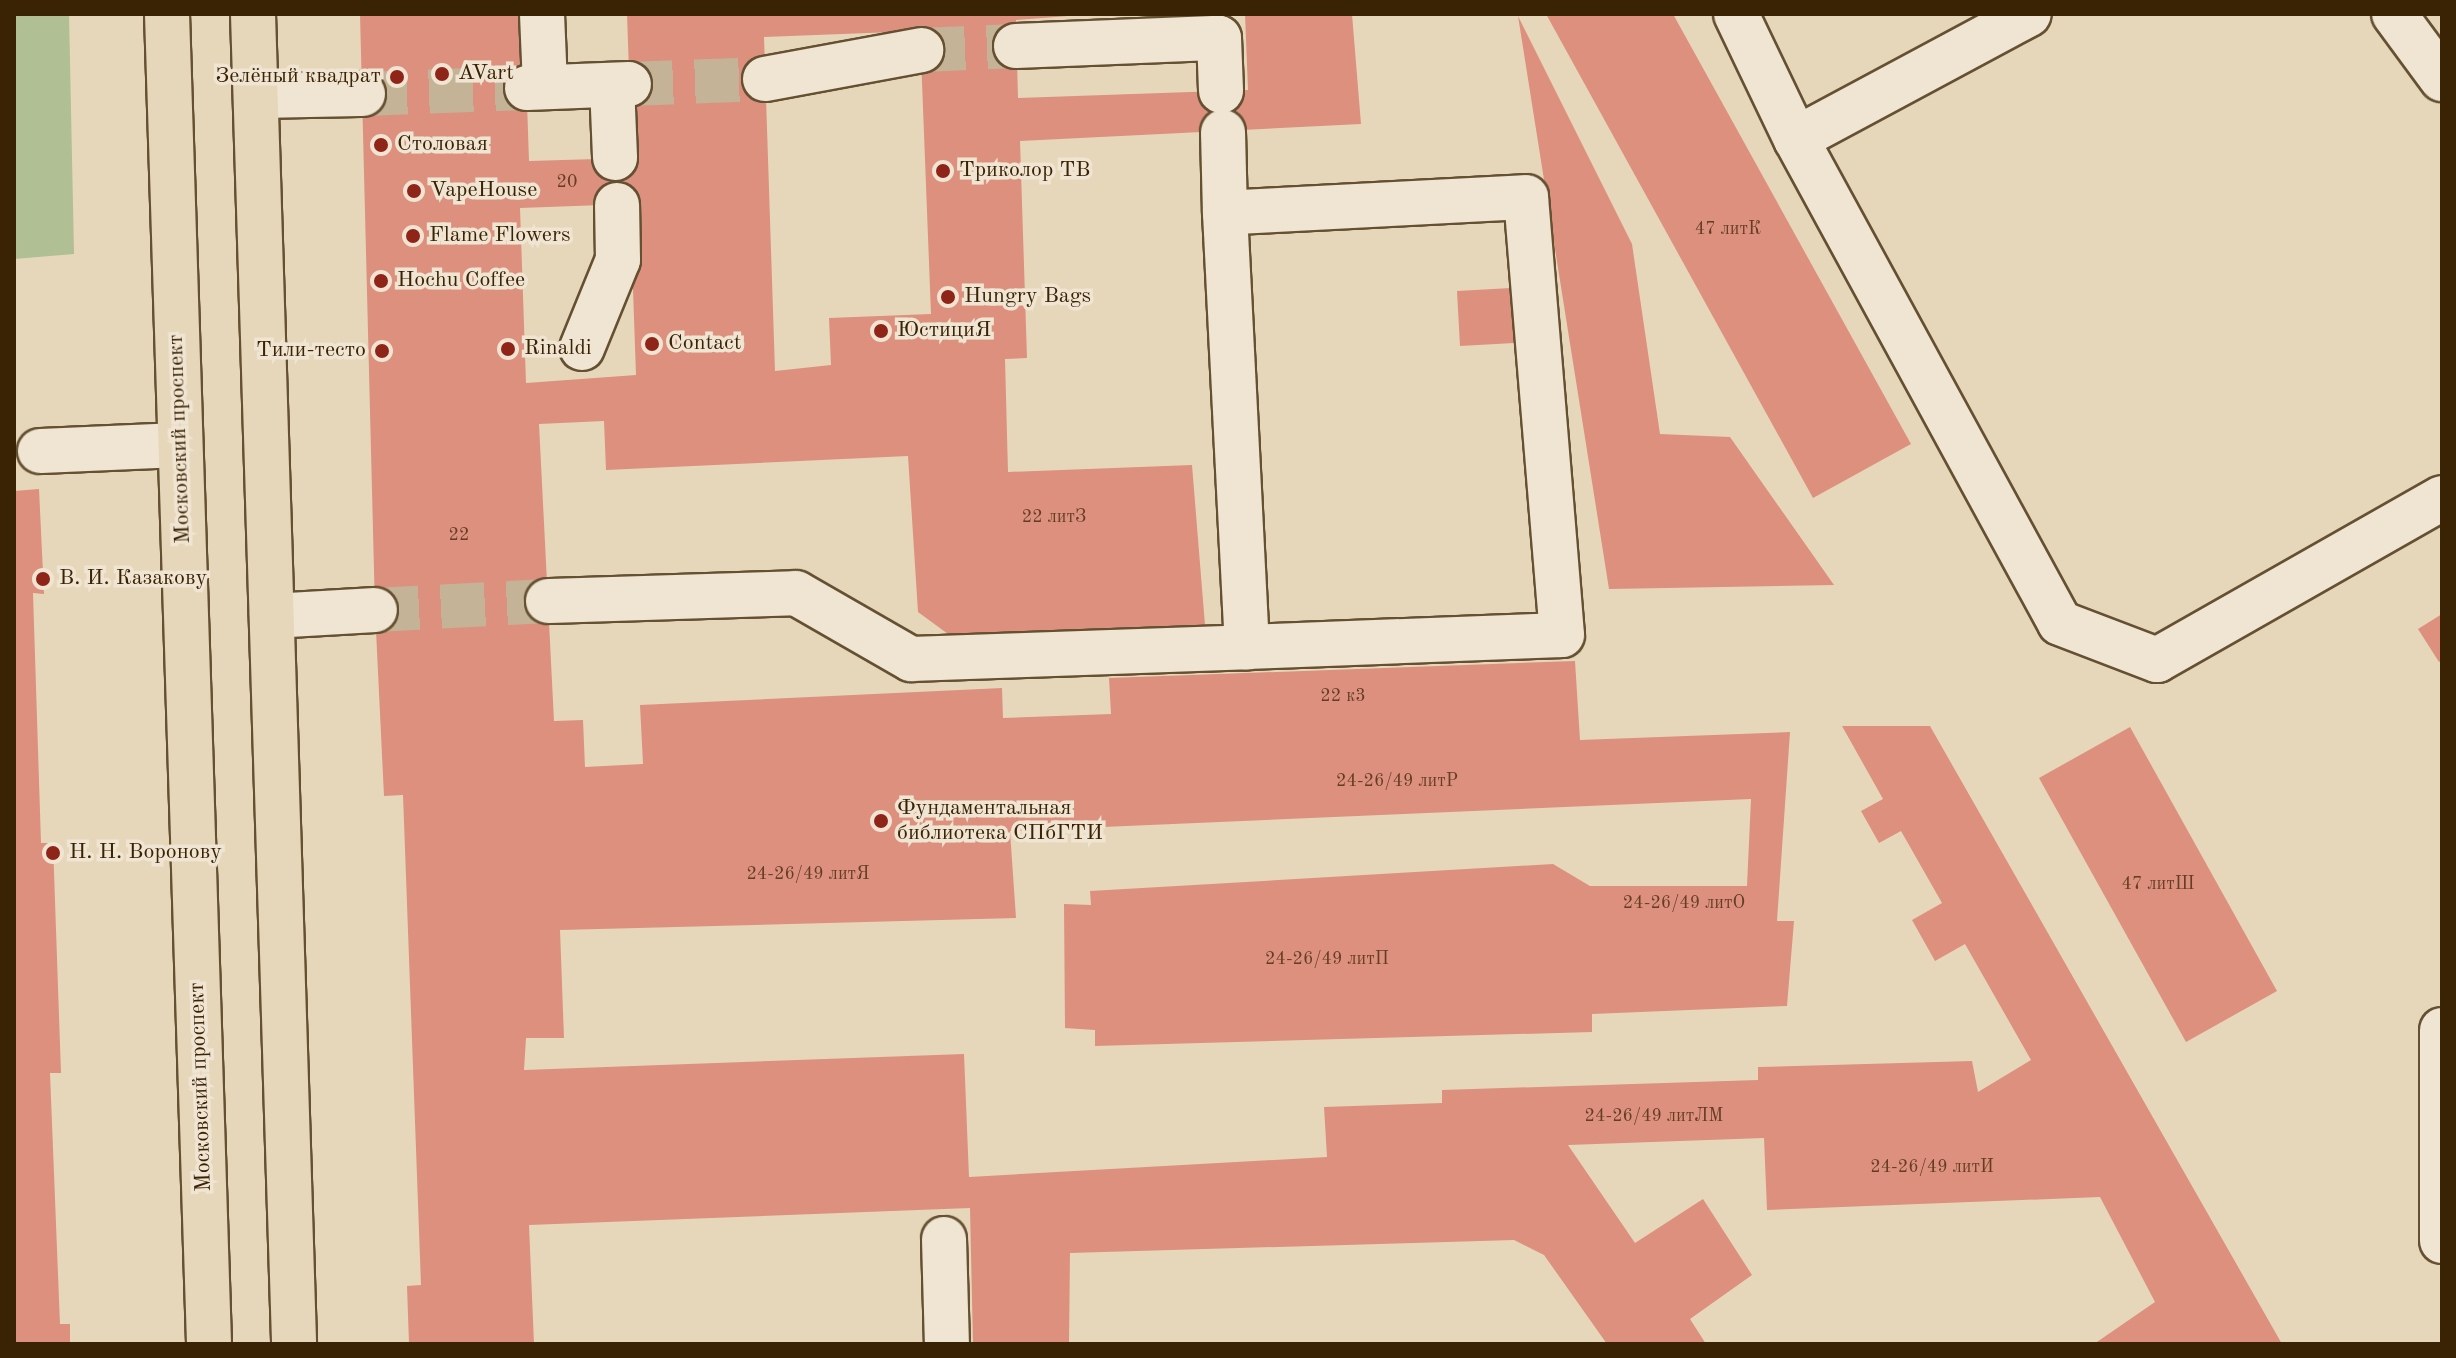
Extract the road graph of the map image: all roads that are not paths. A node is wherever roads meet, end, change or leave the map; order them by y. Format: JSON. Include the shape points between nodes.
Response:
{"nodes":[{"id":1,"x":167,"y":14,"type":"edge"},
{"id":2,"x":253,"y":14,"type":"edge"},
{"id":3,"x":542,"y":14,"type":"edge"},
{"id":4,"x":1736,"y":14,"type":"edge"},
{"id":5,"x":2029,"y":14,"type":"edge"},
{"id":6,"x":2394,"y":14,"type":"edge"},
{"id":7,"x":1016,"y":46,"type":"tunnel mouth"},
{"id":8,"x":921,"y":50,"type":"tunnel mouth"},
{"id":9,"x":765,"y":79,"type":"tunnel mouth"},
{"id":10,"x":2442,"y":79,"type":"edge"},
{"id":11,"x":363,"y":94,"type":"tunnel mouth"},
{"id":12,"x":256,"y":96,"type":"junction"},
{"id":13,"x":1796,"y":139,"type":"junction"},
{"id":14,"x":615,"y":158,"type":"dead end"},
{"id":15,"x":617,"y":205,"type":"dead end"},
{"id":16,"x":1225,"y":213,"type":"junction"},
{"id":17,"x":582,"y":348,"type":"dead end"},
{"id":18,"x":180,"y":445,"type":"junction"},
{"id":19,"x":40,"y":451,"type":"dead end"},
{"id":20,"x":2442,"y":498,"type":"edge"},
{"id":21,"x":548,"y":601,"type":"tunnel mouth"},
{"id":22,"x":375,"y":610,"type":"tunnel mouth"},
{"id":23,"x":272,"y":616,"type":"junction"},
{"id":24,"x":1247,"y":647,"type":"junction"},
{"id":25,"x":2442,"y":1030,"type":"edge"},
{"id":26,"x":944,"y":1239,"type":"dead end"},
{"id":27,"x":2442,"y":1241,"type":"edge"},
{"id":28,"x":209,"y":1344,"type":"edge"},
{"id":29,"x":294,"y":1344,"type":"edge"},
{"id":30,"x":947,"y":1344,"type":"edge"}],
"edges":[{"from":1,"to":18,"type":"main road","name":"Московский проспект"},
{"from":2,"to":12,"type":"main road"},
{"from":3,"to":14,"type":"lane","via":[[536,88],[621,84]]},
{"from":4,"to":13,"type":"lane"},
{"from":5,"to":13,"type":"lane"},
{"from":6,"to":10,"type":"lane"},
{"from":7,"to":16,"type":"lane","via":[[1219,38]]},
{"from":8,"to":9,"type":"lane"},
{"from":11,"to":12,"type":"lane"},
{"from":12,"to":23,"type":"main road"},
{"from":13,"to":20,"type":"lane","via":[[2060,623],[2157,660]]},
{"from":15,"to":17,"type":"lane","via":[[618,260]]},
{"from":16,"to":24,"type":"lane"},
{"from":16,"to":24,"type":"lane","via":[[1526,197],[1562,635]]},
{"from":18,"to":19,"type":"lane"},
{"from":18,"to":28,"type":"main road","name":"Московский проспект"},
{"from":21,"to":24,"type":"lane","via":[[796,593],[911,659]]},
{"from":22,"to":23,"type":"lane"},
{"from":23,"to":29,"type":"main road"},
{"from":25,"to":27,"type":"lane"},
{"from":26,"to":30,"type":"lane"}]}
